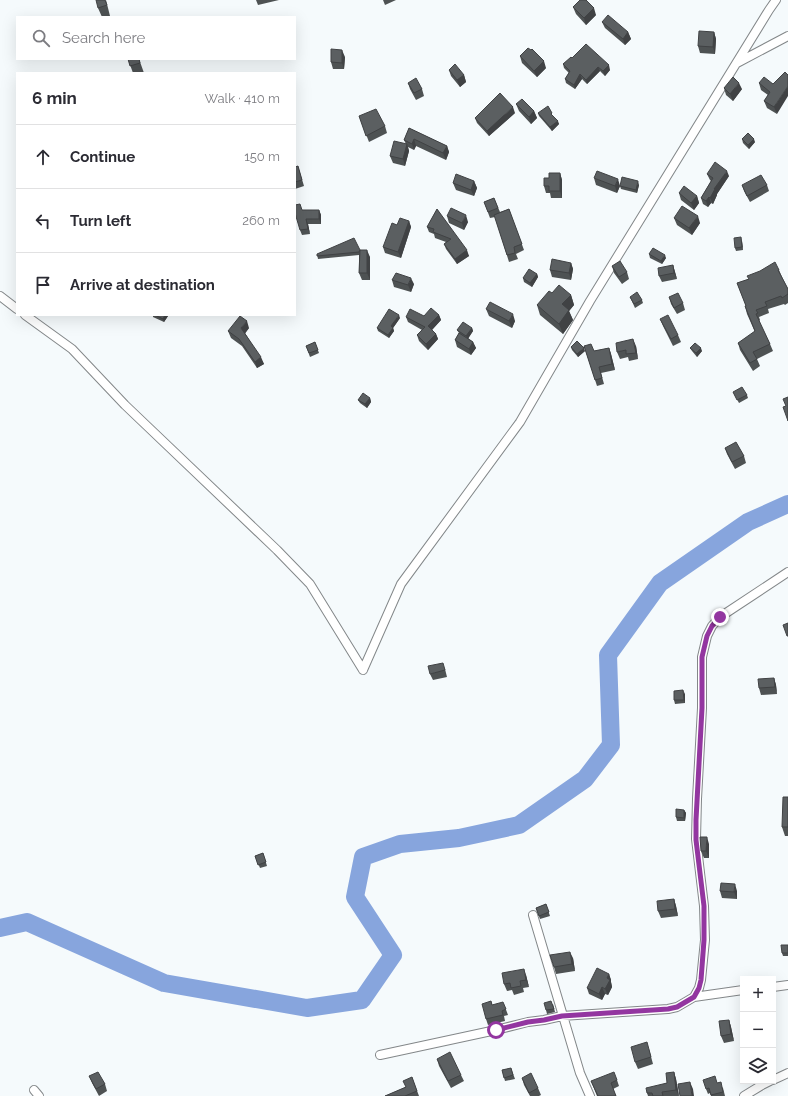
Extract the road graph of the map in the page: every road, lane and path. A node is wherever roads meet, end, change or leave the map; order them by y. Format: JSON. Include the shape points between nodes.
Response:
{"nodes":[{"id":1,"x":776,"y":0,"type":"edge"},
{"id":2,"x":788,"y":36,"type":"edge"},
{"id":3,"x":736,"y":64,"type":"junction"},
{"id":4,"x":0,"y":296,"type":"edge"},
{"id":5,"x":16,"y":308,"type":"edge"},
{"id":6,"x":26,"y":316,"type":"edge"},
{"id":7,"x":788,"y":572,"type":"edge"},
{"id":8,"x":533,"y":915,"type":"dead end"},
{"id":9,"x":788,"y":985,"type":"edge"},
{"id":10,"x":776,"y":987,"type":"edge"},
{"id":11,"x":740,"y":990,"type":"edge"},
{"id":12,"x":694,"y":997,"type":"junction"},
{"id":13,"x":562,"y":1016,"type":"junction"},
{"id":14,"x":380,"y":1055,"type":"dead end"},
{"id":15,"x":788,"y":1074,"type":"edge"},
{"id":16,"x":776,"y":1079,"type":"edge"},
{"id":17,"x":762,"y":1084,"type":"edge"},
{"id":18,"x":590,"y":1096,"type":"edge"},
{"id":19,"x":744,"y":1096,"type":"edge"}],
"edges":[{"from":1,"to":3,"type":"street"},
{"from":2,"to":3,"type":"street"},
{"from":3,"to":6,"type":"street","via":[[590,301],[520,422],[402,584],[363,670],[310,584],[125,405],[72,349]]},
{"from":4,"to":5,"type":"street"},
{"from":7,"to":12,"type":"street","via":[[720,617],[712,626],[704,647],[696,840],[704,906],[704,940],[701,980]]},
{"from":8,"to":13,"type":"street"},
{"from":9,"to":10,"type":"street"},
{"from":11,"to":12,"type":"street"},
{"from":12,"to":13,"type":"street","via":[[668,1009]]},
{"from":13,"to":14,"type":"street"},
{"from":13,"to":18,"type":"street"},
{"from":15,"to":16,"type":"street"},
{"from":17,"to":19,"type":"street"}]}
